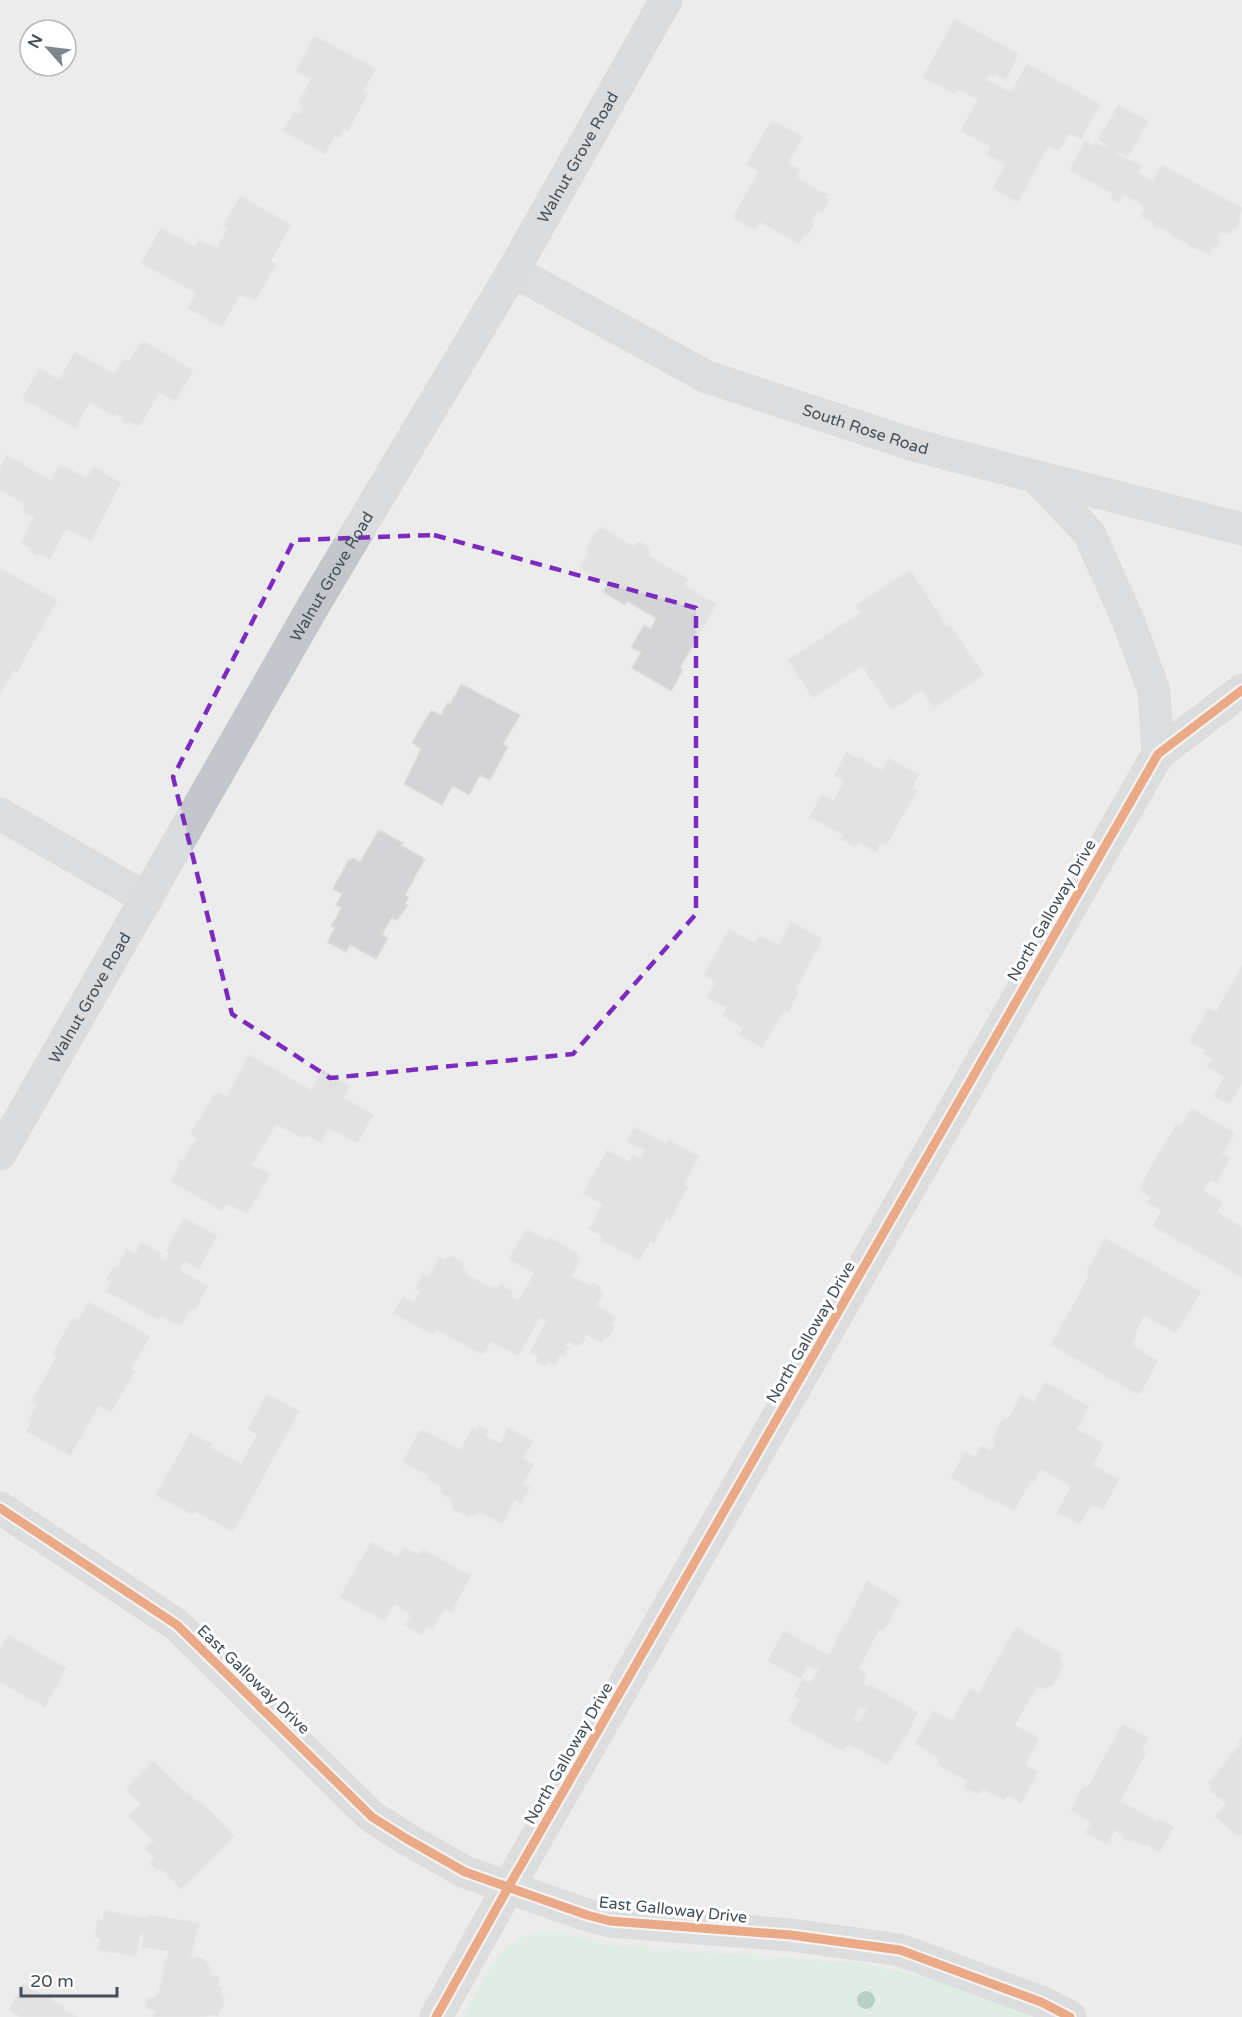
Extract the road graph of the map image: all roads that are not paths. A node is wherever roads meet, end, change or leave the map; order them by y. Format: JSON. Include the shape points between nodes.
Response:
{"nodes":[{"id":1,"x":666,"y":0,"type":"edge"},
{"id":2,"x":513,"y":271,"type":"junction"},
{"id":3,"x":1035,"y":476,"type":"junction"},
{"id":4,"x":1242,"y":529,"type":"edge"},
{"id":5,"x":1242,"y":690,"type":"edge"},
{"id":6,"x":1158,"y":754,"type":"junction"},
{"id":7,"x":0,"y":814,"type":"edge"},
{"id":8,"x":147,"y":899,"type":"junction"},
{"id":9,"x":0,"y":1154,"type":"edge"},
{"id":10,"x":0,"y":1508,"type":"edge"},
{"id":11,"x":509,"y":1886,"type":"junction"},
{"id":12,"x":436,"y":2017,"type":"edge"},
{"id":13,"x":1070,"y":2017,"type":"edge"}],
"edges":[{"from":1,"to":2,"type":"main road","name":"Walnut Grove Road"},
{"from":2,"to":3,"type":"street","name":"South Rose Road","via":[[707,377],[917,447]]},
{"from":2,"to":8,"type":"main road","name":"Walnut Grove Road","via":[[315,603]]},
{"from":3,"to":4,"type":"street","name":"South Rose Road"},
{"from":3,"to":6,"type":"street","via":[[1089,533],[1128,620],[1154,691]]},
{"from":5,"to":6,"type":"street","name":"North Galloway Drive"},
{"from":6,"to":11,"type":"street","name":"North Galloway Drive"},
{"from":7,"to":8,"type":"street"},
{"from":8,"to":9,"type":"main road","name":"Walnut Grove Road"},
{"from":10,"to":11,"type":"street","name":"East Galloway Drive","via":[[177,1625],[372,1817],[465,1872]]},
{"from":11,"to":12,"type":"street","name":"North Galloway Drive"},
{"from":11,"to":13,"type":"street","name":"East Galloway Drive","via":[[610,1921],[791,1935],[900,1950],[1041,2002]]}]}
